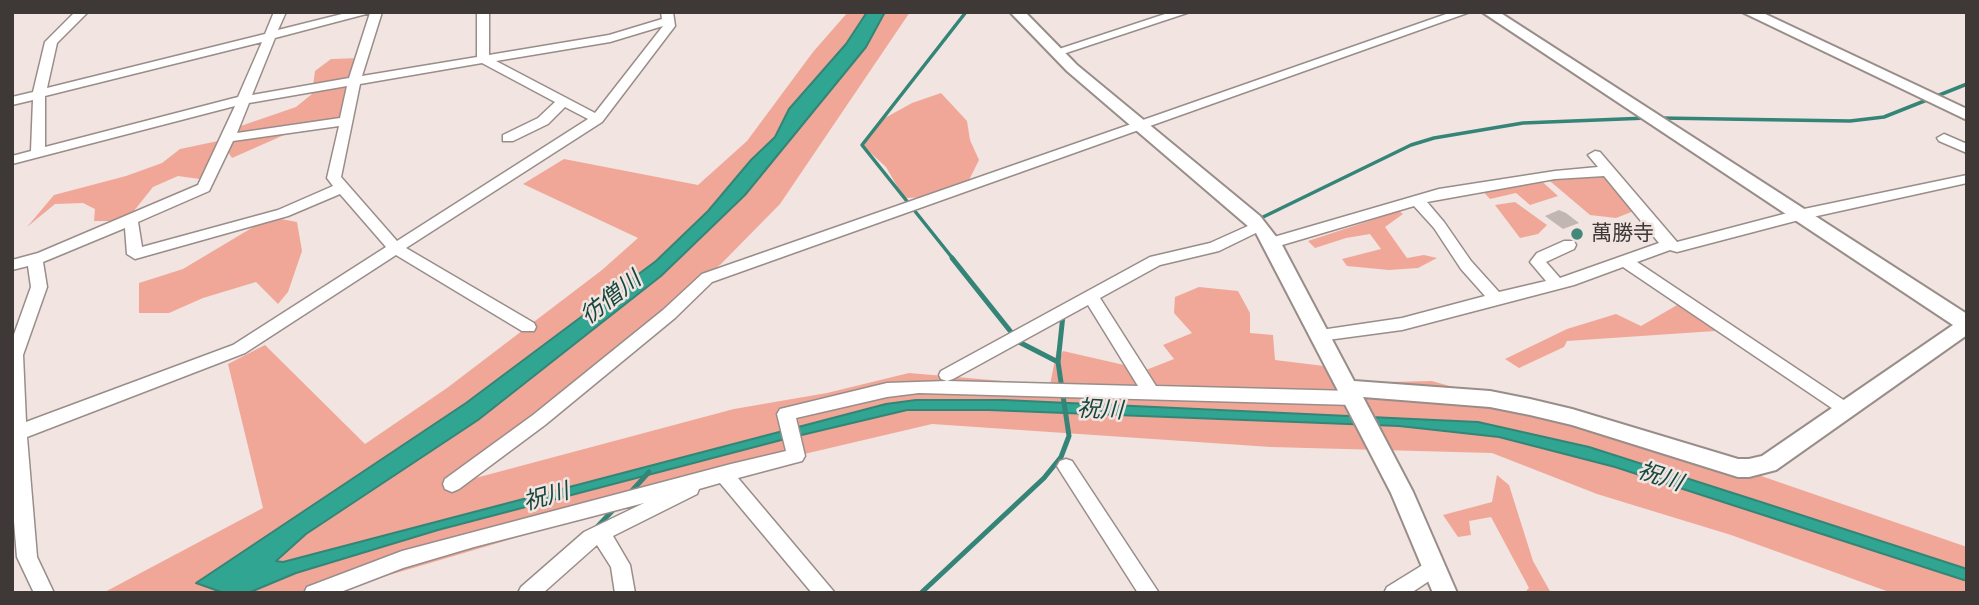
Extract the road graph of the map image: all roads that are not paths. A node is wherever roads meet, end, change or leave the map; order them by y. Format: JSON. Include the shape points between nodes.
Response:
{"nodes":[{"id":1,"x":82,"y":12,"type":"edge"},
{"id":2,"x":280,"y":12,"type":"edge"},
{"id":3,"x":365,"y":12,"type":"edge"},
{"id":4,"x":376,"y":12,"type":"edge"},
{"id":5,"x":483,"y":12,"type":"edge"},
{"id":6,"x":1017,"y":12,"type":"edge"},
{"id":7,"x":1184,"y":12,"type":"edge"},
{"id":8,"x":1464,"y":12,"type":"edge"},
{"id":9,"x":1489,"y":12,"type":"edge"},
{"id":10,"x":1749,"y":12,"type":"edge"},
{"id":11,"x":668,"y":17,"type":"edge"},
{"id":12,"x":270,"y":34,"type":"junction"},
{"id":13,"x":1056,"y":52,"type":"junction"},
{"id":14,"x":483,"y":59,"type":"junction"},
{"id":15,"x":355,"y":80,"type":"junction"},
{"id":16,"x":36,"y":95,"type":"junction"},
{"id":17,"x":243,"y":100,"type":"junction"},
{"id":18,"x":12,"y":101,"type":"edge"},
{"id":19,"x":562,"y":103,"type":"junction"},
{"id":20,"x":1967,"y":115,"type":"edge"},
{"id":21,"x":597,"y":120,"type":"junction"},
{"id":22,"x":346,"y":121,"type":"junction"},
{"id":23,"x":1140,"y":125,"type":"junction"},
{"id":24,"x":229,"y":138,"type":"junction"},
{"id":25,"x":508,"y":138,"type":"dead end"},
{"id":26,"x":1944,"y":138,"type":"dead end"},
{"id":27,"x":1967,"y":149,"type":"edge"},
{"id":28,"x":38,"y":151,"type":"junction"},
{"id":29,"x":1595,"y":155,"type":"dead end"},
{"id":30,"x":12,"y":160,"type":"edge"},
{"id":31,"x":1608,"y":171,"type":"junction"},
{"id":32,"x":1967,"y":179,"type":"edge"},
{"id":33,"x":343,"y":187,"type":"junction"},
{"id":34,"x":1418,"y":200,"type":"junction"},
{"id":35,"x":1799,"y":215,"type":"junction"},
{"id":36,"x":131,"y":220,"type":"junction"},
{"id":37,"x":1259,"y":226,"type":"junction"},
{"id":38,"x":1272,"y":243,"type":"junction"},
{"id":39,"x":1569,"y":245,"type":"dead end"},
{"id":40,"x":1670,"y":245,"type":"junction"},
{"id":41,"x":396,"y":249,"type":"junction"},
{"id":42,"x":35,"y":260,"type":"junction"},
{"id":43,"x":1623,"y":261,"type":"junction"},
{"id":44,"x":12,"y":265,"type":"edge"},
{"id":45,"x":1557,"y":284,"type":"junction"},
{"id":46,"x":1091,"y":296,"type":"junction"},
{"id":47,"x":1496,"y":298,"type":"junction"},
{"id":48,"x":1967,"y":325,"type":"edge"},
{"id":49,"x":528,"y":327,"type":"dead end"},
{"id":50,"x":1320,"y":335,"type":"junction"},
{"id":51,"x":947,"y":375,"type":"dead end"},
{"id":52,"x":1151,"y":393,"type":"junction"},
{"id":53,"x":1353,"y":397,"type":"junction"},
{"id":54,"x":1845,"y":410,"type":"junction"},
{"id":55,"x":15,"y":434,"type":"edge"},
{"id":56,"x":1066,"y":466,"type":"dead end"},
{"id":57,"x":727,"y":472,"type":"junction"},
{"id":58,"x":452,"y":484,"type":"dead end"},
{"id":59,"x":600,"y":533,"type":"junction"},
{"id":60,"x":20,"y":560,"type":"edge"},
{"id":61,"x":1434,"y":567,"type":"junction"},
{"id":62,"x":44,"y":593,"type":"edge"},
{"id":63,"x":314,"y":593,"type":"edge"},
{"id":64,"x":528,"y":593,"type":"edge"},
{"id":65,"x":625,"y":593,"type":"edge"},
{"id":66,"x":825,"y":593,"type":"edge"},
{"id":67,"x":1149,"y":593,"type":"edge"},
{"id":68,"x":1394,"y":593,"type":"edge"},
{"id":69,"x":1445,"y":593,"type":"edge"}],
"edges":[{"from":1,"to":16,"type":"street","via":[[51,42]]},
{"from":2,"to":12,"type":"street"},
{"from":3,"to":12,"type":"street"},
{"from":4,"to":15,"type":"street"},
{"from":5,"to":14,"type":"street"},
{"from":6,"to":13,"type":"street"},
{"from":7,"to":13,"type":"street"},
{"from":8,"to":23,"type":"street"},
{"from":9,"to":35,"type":"street"},
{"from":10,"to":20,"type":"street"},
{"from":11,"to":14,"type":"street","via":[[610,38]]},
{"from":11,"to":21,"type":"street","via":[[669,26]]},
{"from":12,"to":16,"type":"street"},
{"from":12,"to":17,"type":"street"},
{"from":13,"to":23,"type":"street"},
{"from":14,"to":15,"type":"street"},
{"from":14,"to":19,"type":"street"},
{"from":15,"to":17,"type":"street"},
{"from":15,"to":22,"type":"street"},
{"from":16,"to":18,"type":"street"},
{"from":16,"to":28,"type":"street"},
{"from":17,"to":24,"type":"street"},
{"from":17,"to":28,"type":"street"},
{"from":19,"to":21,"type":"street"},
{"from":19,"to":25,"type":"street","via":[[543,121]]},
{"from":21,"to":41,"type":"street"},
{"from":22,"to":24,"type":"street"},
{"from":22,"to":33,"type":"street","via":[[334,178]]},
{"from":23,"to":37,"type":"street"},
{"from":23,"to":58,"type":"street","via":[[707,278],[539,420]]},
{"from":24,"to":36,"type":"street","via":[[204,188]]},
{"from":26,"to":27,"type":"street"},
{"from":28,"to":30,"type":"street"},
{"from":29,"to":31,"type":"street"},
{"from":31,"to":34,"type":"street","via":[[1555,174]]},
{"from":31,"to":40,"type":"street"},
{"from":32,"to":35,"type":"street"},
{"from":33,"to":36,"type":"street","via":[[283,213],[135,254]]},
{"from":33,"to":41,"type":"street"},
{"from":34,"to":38,"type":"street"},
{"from":34,"to":47,"type":"street"},
{"from":35,"to":40,"type":"street","via":[[1677,247]]},
{"from":35,"to":48,"type":"street"},
{"from":36,"to":42,"type":"street"},
{"from":37,"to":38,"type":"street"},
{"from":37,"to":46,"type":"street","via":[[1214,247],[1155,261]]},
{"from":38,"to":50,"type":"street"},
{"from":39,"to":45,"type":"street","via":[[1538,262]]},
{"from":40,"to":43,"type":"street"},
{"from":41,"to":49,"type":"street"},
{"from":41,"to":55,"type":"street","via":[[239,349]]},
{"from":42,"to":44,"type":"street"},
{"from":42,"to":55,"type":"street","via":[[39,287],[15,355]]},
{"from":43,"to":45,"type":"street"},
{"from":43,"to":54,"type":"street"},
{"from":45,"to":47,"type":"street"},
{"from":46,"to":51,"type":"street"},
{"from":46,"to":52,"type":"street"},
{"from":47,"to":50,"type":"street","via":[[1402,324]]},
{"from":48,"to":54,"type":"street"},
{"from":50,"to":53,"type":"street"},
{"from":52,"to":53,"type":"street"},
{"from":52,"to":57,"type":"street","via":[[887,390],[786,414],[796,456]]},
{"from":53,"to":54,"type":"street","via":[[1490,399],[1572,417],[1738,468],[1768,464]]},
{"from":53,"to":61,"type":"street"},
{"from":55,"to":60,"type":"street"},
{"from":56,"to":67,"type":"street"},
{"from":57,"to":59,"type":"street"},
{"from":57,"to":63,"type":"street","via":[[402,560]]},
{"from":57,"to":66,"type":"street","via":[[727,479]]},
{"from":59,"to":64,"type":"street"},
{"from":59,"to":65,"type":"street","via":[[620,565]]},
{"from":60,"to":62,"type":"street"},
{"from":61,"to":68,"type":"street"},
{"from":61,"to":69,"type":"street"}]}
